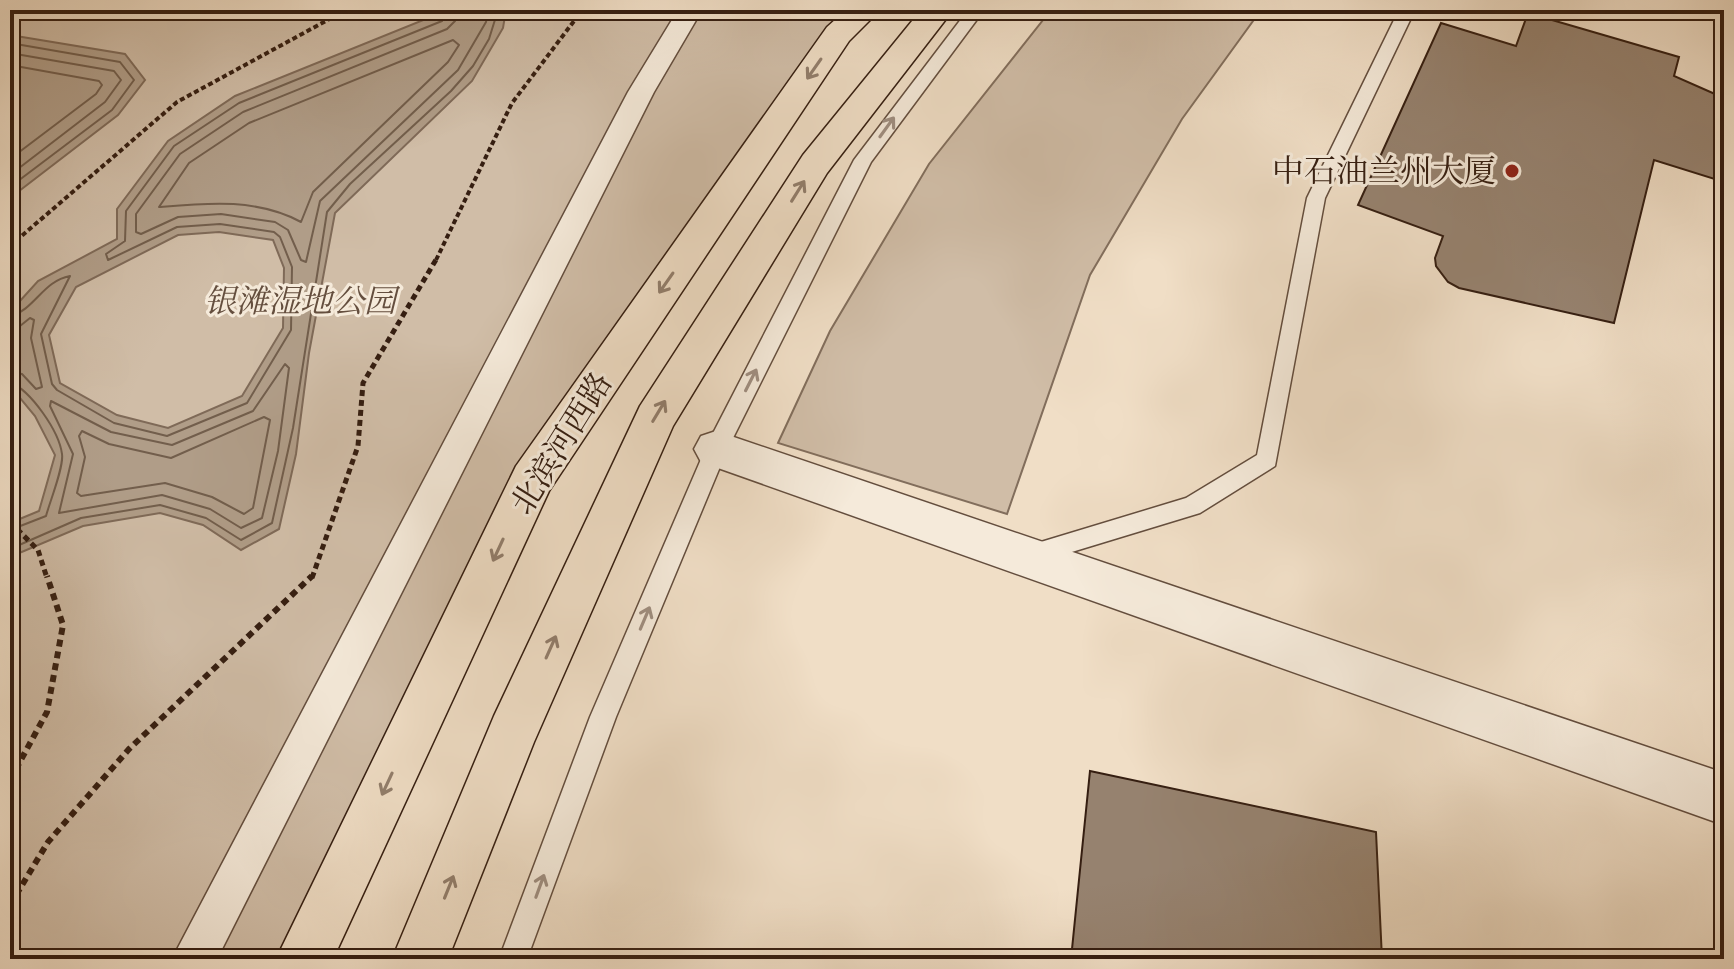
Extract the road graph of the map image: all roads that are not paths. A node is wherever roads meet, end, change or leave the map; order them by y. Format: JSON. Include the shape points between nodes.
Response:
{"nodes":[{"id":1,"x":690,"y":10,"type":"edge"},
{"id":2,"x":864,"y":10,"type":"edge"},
{"id":3,"x":937,"y":10,"type":"edge"},
{"id":4,"x":976,"y":10,"type":"edge"},
{"id":5,"x":1404,"y":16,"type":"dead end"},
{"id":6,"x":716,"y":449,"type":"junction"},
{"id":7,"x":1024,"y":556,"type":"junction"},
{"id":8,"x":1724,"y":799,"type":"edge"},
{"id":9,"x":194,"y":959,"type":"edge"},
{"id":10,"x":304,"y":959,"type":"edge"},
{"id":11,"x":420,"y":959,"type":"edge"},
{"id":12,"x":513,"y":959,"type":"edge"}],
"edges":[{"from":1,"to":9,"type":"street","via":[[641,92]]},
{"from":2,"to":10,"type":"main road","name":"北滨河西路","one_way":true,"via":[[838,34],[532,479]]},
{"from":11,"to":3,"type":"main road","name":"北滨河西路","one_way":true,"via":[[512,734],[655,418],[815,164]]},
{"from":6,"to":4,"type":"lane","one_way":true,"via":[[863,160]]},
{"from":5,"to":7,"type":"lane","via":[[1316,198],[1267,460],[1192,506]]},
{"from":6,"to":7,"type":"street"},
{"from":12,"to":6,"type":"lane","one_way":true,"via":[[603,717]]},
{"from":7,"to":8,"type":"street"}]}
